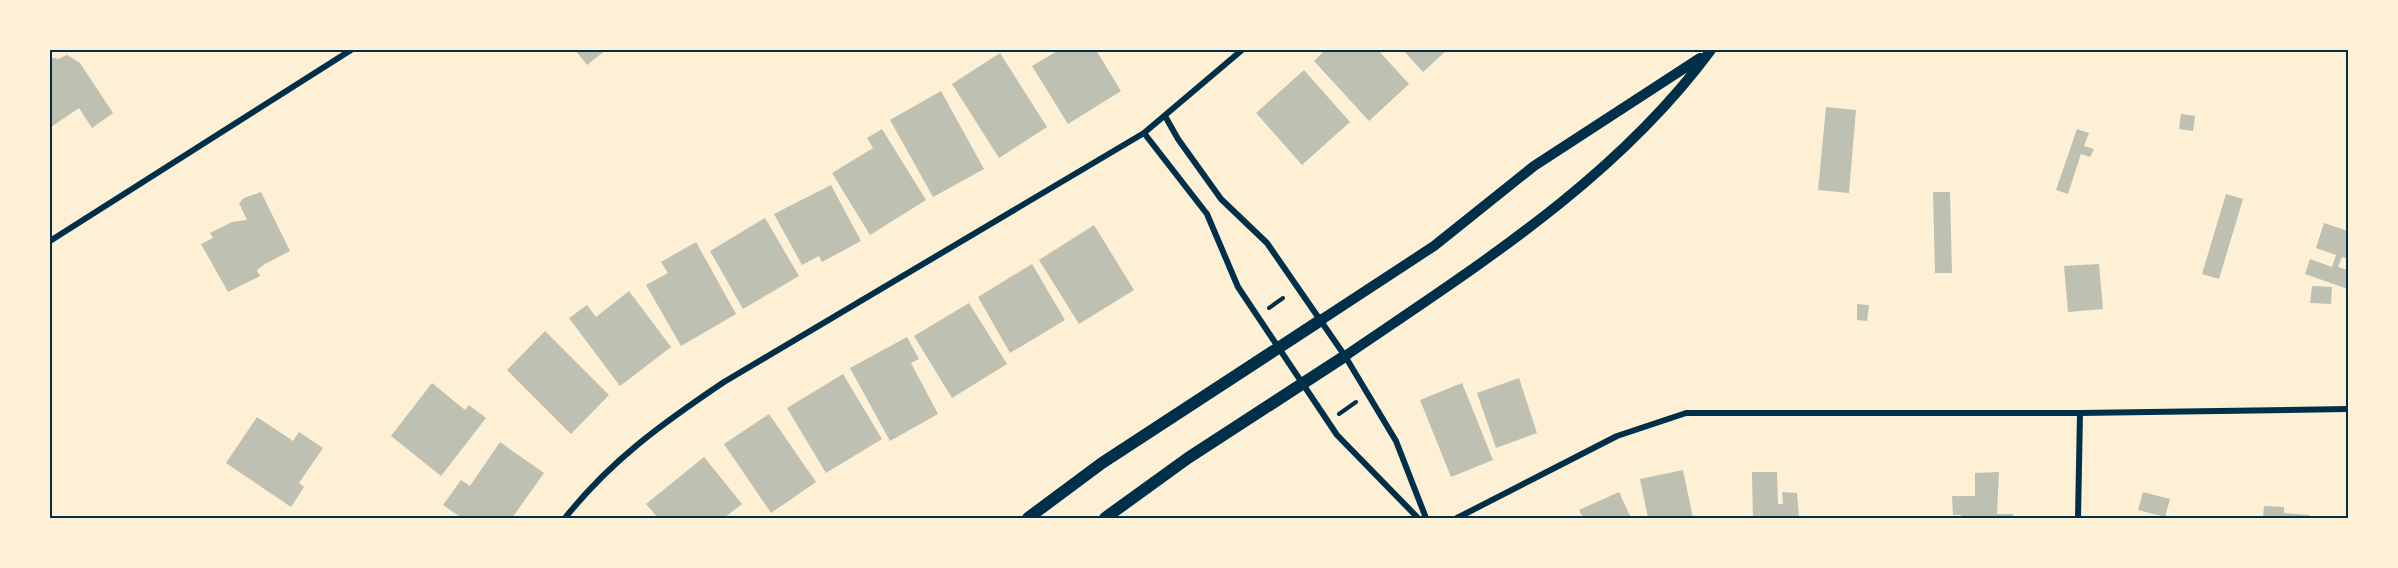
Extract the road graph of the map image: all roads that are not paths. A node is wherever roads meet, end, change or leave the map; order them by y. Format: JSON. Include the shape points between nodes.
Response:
{"nodes":[{"id":1,"x":351,"y":50,"type":"edge"},
{"id":2,"x":1242,"y":50,"type":"edge"},
{"id":3,"x":1711,"y":50,"type":"edge"},
{"id":4,"x":1166,"y":116,"type":"junction"},
{"id":5,"x":1144,"y":133,"type":"junction"},
{"id":6,"x":50,"y":241,"type":"edge"},
{"id":7,"x":1321,"y":320,"type":"junction"},
{"id":8,"x":1276,"y":347,"type":"junction"},
{"id":9,"x":1345,"y":356,"type":"junction"},
{"id":10,"x":1303,"y":383,"type":"junction"},
{"id":11,"x":2349,"y":409,"type":"edge"},
{"id":12,"x":2080,"y":413,"type":"junction"},
{"id":13,"x":565,"y":519,"type":"edge"},
{"id":14,"x":1028,"y":519,"type":"edge"},
{"id":15,"x":1105,"y":519,"type":"edge"},
{"id":16,"x":1418,"y":519,"type":"edge"},
{"id":17,"x":1426,"y":519,"type":"edge"},
{"id":18,"x":1457,"y":519,"type":"edge"},
{"id":19,"x":2078,"y":519,"type":"edge"}],
"edges":[{"from":1,"to":6,"type":"street"},
{"from":2,"to":4,"type":"street"},
{"from":3,"to":7,"type":"street","via":[[1534,166],[1434,246]]},
{"from":3,"to":9,"type":"street","via":[[1665,106],[1557,207]]},
{"from":4,"to":5,"type":"street"},
{"from":4,"to":7,"type":"street","via":[[1221,199],[1267,243]]},
{"from":5,"to":8,"type":"street","via":[[1208,214],[1238,286]]},
{"from":5,"to":13,"type":"street","via":[[670,417],[622,455]]},
{"from":7,"to":8,"type":"main road"},
{"from":7,"to":9,"type":"street"},
{"from":8,"to":10,"type":"street"},
{"from":8,"to":14,"type":"main road","via":[[1102,463]]},
{"from":9,"to":10,"type":"main road"},
{"from":9,"to":17,"type":"street","via":[[1396,441]]},
{"from":10,"to":15,"type":"main road","via":[[1188,458]]},
{"from":10,"to":16,"type":"street","via":[[1337,435]]},
{"from":11,"to":12,"type":"street"},
{"from":12,"to":18,"type":"street","via":[[1686,413],[1617,436]]},
{"from":12,"to":19,"type":"street"}]}
